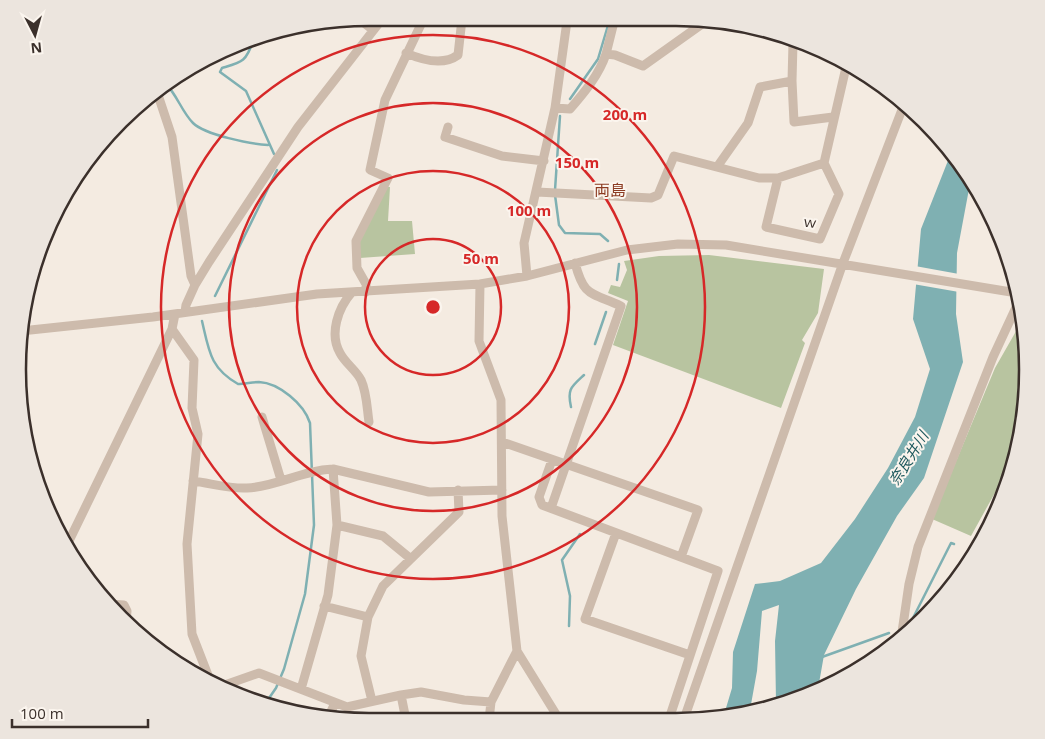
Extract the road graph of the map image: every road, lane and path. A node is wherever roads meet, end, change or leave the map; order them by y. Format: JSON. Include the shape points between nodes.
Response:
{"nodes":[{"id":1,"x":368,"y":26,"type":"edge"},
{"id":2,"x":376,"y":26,"type":"edge"},
{"id":3,"x":420,"y":26,"type":"edge"},
{"id":4,"x":461,"y":26,"type":"edge"},
{"id":5,"x":566,"y":26,"type":"edge"},
{"id":6,"x":613,"y":26,"type":"edge"},
{"id":7,"x":692,"y":27,"type":"edge"},
{"id":8,"x":373,"y":30,"type":"junction"},
{"id":9,"x":793,"y":47,"type":"edge"},
{"id":10,"x":406,"y":53,"type":"junction"},
{"id":11,"x":606,"y":54,"type":"junction"},
{"id":12,"x":845,"y":71,"type":"edge"},
{"id":13,"x":792,"y":81,"type":"junction"},
{"id":14,"x":159,"y":98,"type":"edge"},
{"id":15,"x":556,"y":108,"type":"junction"},
{"id":16,"x":902,"y":111,"type":"edge"},
{"id":17,"x":833,"y":117,"type":"junction"},
{"id":18,"x":448,"y":127,"type":"dead end"},
{"id":19,"x":544,"y":161,"type":"junction"},
{"id":20,"x":824,"y":163,"type":"junction"},
{"id":21,"x":717,"y":167,"type":"junction"},
{"id":22,"x":778,"y":178,"type":"junction"},
{"id":23,"x":537,"y":192,"type":"junction"},
{"id":24,"x":575,"y":263,"type":"junction"},
{"id":25,"x":846,"y":263,"type":"junction"},
{"id":26,"x":527,"y":276,"type":"junction"},
{"id":27,"x":480,"y":284,"type":"junction"},
{"id":28,"x":195,"y":285,"type":"junction"},
{"id":29,"x":1009,"y":291,"type":"edge"},
{"id":30,"x":352,"y":292,"type":"junction"},
{"id":31,"x":366,"y":292,"type":"junction"},
{"id":32,"x":185,"y":312,"type":"junction"},
{"id":33,"x":1014,"y":312,"type":"edge"},
{"id":34,"x":175,"y":314,"type":"junction"},
{"id":35,"x":172,"y":329,"type":"junction"},
{"id":36,"x":29,"y":330,"type":"edge"},
{"id":37,"x":262,"y":417,"type":"dead end"},
{"id":38,"x":369,"y":422,"type":"dead end"},
{"id":39,"x":502,"y":442,"type":"junction"},
{"id":40,"x":552,"y":460,"type":"junction"},
{"id":41,"x":566,"y":464,"type":"junction"},
{"id":42,"x":333,"y":469,"type":"junction"},
{"id":43,"x":280,"y":480,"type":"junction"},
{"id":44,"x":193,"y":481,"type":"junction"},
{"id":45,"x":458,"y":490,"type":"junction"},
{"id":46,"x":502,"y":490,"type":"junction"},
{"id":47,"x":551,"y":508,"type":"junction"},
{"id":48,"x":337,"y":525,"type":"junction"},
{"id":49,"x":616,"y":533,"type":"junction"},
{"id":50,"x":70,"y":538,"type":"edge"},
{"id":51,"x":681,"y":557,"type":"junction"},
{"id":52,"x":411,"y":558,"type":"junction"},
{"id":53,"x":324,"y":606,"type":"junction"},
{"id":54,"x":368,"y":617,"type":"junction"},
{"id":55,"x":903,"y":627,"type":"edge"},
{"id":56,"x":517,"y":651,"type":"junction"},
{"id":57,"x":690,"y":655,"type":"junction"},
{"id":58,"x":206,"y":671,"type":"edge"},
{"id":59,"x":230,"y":683,"type":"edge"},
{"id":60,"x":300,"y":689,"type":"junction"},
{"id":61,"x":402,"y":695,"type":"junction"},
{"id":62,"x":372,"y":702,"type":"junction"},
{"id":63,"x":491,"y":702,"type":"junction"},
{"id":64,"x":335,"y":703,"type":"junction"},
{"id":65,"x":331,"y":711,"type":"edge"},
{"id":66,"x":405,"y":713,"type":"edge"},
{"id":67,"x":490,"y":713,"type":"edge"},
{"id":68,"x":555,"y":713,"type":"edge"},
{"id":69,"x":671,"y":713,"type":"edge"},
{"id":70,"x":686,"y":713,"type":"edge"}],
"edges":[{"from":1,"to":8,"type":"street"},
{"from":2,"to":8,"type":"street"},
{"from":3,"to":10,"type":"street"},
{"from":4,"to":10,"type":"street","via":[[458,54],[450,60],[423,60]]},
{"from":5,"to":15,"type":"street"},
{"from":6,"to":11,"type":"street"},
{"from":7,"to":11,"type":"street","via":[[643,66]]},
{"from":8,"to":28,"type":"street","via":[[298,127]]},
{"from":9,"to":13,"type":"street"},
{"from":10,"to":31,"type":"street","via":[[385,100],[370,170],[388,178],[356,241],[357,268],[366,284]]},
{"from":11,"to":15,"type":"street","via":[[582,96],[570,109]]},
{"from":12,"to":17,"type":"street"},
{"from":13,"to":17,"type":"street","via":[[794,122]]},
{"from":13,"to":21,"type":"street","via":[[760,87],[748,123]]},
{"from":14,"to":28,"type":"street","via":[[172,137],[191,276]]},
{"from":15,"to":19,"type":"street"},
{"from":16,"to":25,"type":"street"},
{"from":17,"to":20,"type":"street"},
{"from":18,"to":19,"type":"street","via":[[445,137],[502,156]]},
{"from":19,"to":23,"type":"street"},
{"from":20,"to":22,"type":"street"},
{"from":20,"to":22,"type":"street","name":"ｗ","via":[[839,194],[820,239],[766,227]]},
{"from":21,"to":22,"type":"street","via":[[759,178]]},
{"from":21,"to":23,"type":"street","via":[[674,156],[658,195],[650,198]]},
{"from":23,"to":26,"type":"street","via":[[524,243]]},
{"from":24,"to":25,"type":"street","via":[[628,250],[703,244]]},
{"from":24,"to":26,"type":"street"},
{"from":24,"to":41,"type":"street","via":[[580,283],[586,291],[621,306]]},
{"from":25,"to":29,"type":"street"},
{"from":25,"to":70,"type":"street"},
{"from":26,"to":27,"type":"street"},
{"from":27,"to":31,"type":"street"},
{"from":27,"to":39,"type":"street","via":[[479,341],[501,400]]},
{"from":28,"to":32,"type":"street"},
{"from":30,"to":31,"type":"street"},
{"from":30,"to":32,"type":"street","via":[[277,298]]},
{"from":30,"to":38,"type":"street","via":[[334,328],[335,341],[340,354],[364,386]]},
{"from":32,"to":34,"type":"street"},
{"from":33,"to":55,"type":"street","via":[[918,547]]},
{"from":34,"to":35,"type":"street"},
{"from":34,"to":36,"type":"street"},
{"from":35,"to":44,"type":"street","via":[[194,360],[192,408],[198,434]]},
{"from":35,"to":50,"type":"street"},
{"from":37,"to":43,"type":"street"},
{"from":39,"to":40,"type":"street"},
{"from":39,"to":46,"type":"street"},
{"from":40,"to":41,"type":"street"},
{"from":40,"to":47,"type":"street","via":[[539,497],[542,505]]},
{"from":41,"to":47,"type":"street"},
{"from":41,"to":51,"type":"street","via":[[698,510]]},
{"from":42,"to":43,"type":"street","via":[[317,469]]},
{"from":42,"to":45,"type":"street","via":[[429,492]]},
{"from":42,"to":48,"type":"street"},
{"from":43,"to":44,"type":"street","via":[[246,488]]},
{"from":44,"to":58,"type":"street","via":[[187,544],[192,634]]},
{"from":45,"to":46,"type":"street"},
{"from":45,"to":52,"type":"street","via":[[458,512]]},
{"from":46,"to":56,"type":"street"},
{"from":47,"to":49,"type":"street"},
{"from":48,"to":52,"type":"street","via":[[383,536]]},
{"from":48,"to":53,"type":"street"},
{"from":49,"to":51,"type":"street"},
{"from":49,"to":57,"type":"street","via":[[585,619]]},
{"from":51,"to":57,"type":"street","via":[[718,571]]},
{"from":52,"to":54,"type":"street","via":[[383,586]]},
{"from":53,"to":54,"type":"street"},
{"from":53,"to":60,"type":"street"},
{"from":54,"to":62,"type":"street","via":[[361,656]]},
{"from":56,"to":63,"type":"street"},
{"from":56,"to":68,"type":"street"},
{"from":57,"to":69,"type":"street"},
{"from":59,"to":60,"type":"street","via":[[259,673]]},
{"from":60,"to":64,"type":"street"},
{"from":61,"to":62,"type":"street"},
{"from":61,"to":63,"type":"street","via":[[421,692]]},
{"from":61,"to":66,"type":"street"},
{"from":62,"to":64,"type":"street","via":[[347,708]]},
{"from":63,"to":67,"type":"street"},
{"from":64,"to":65,"type":"street"}]}
